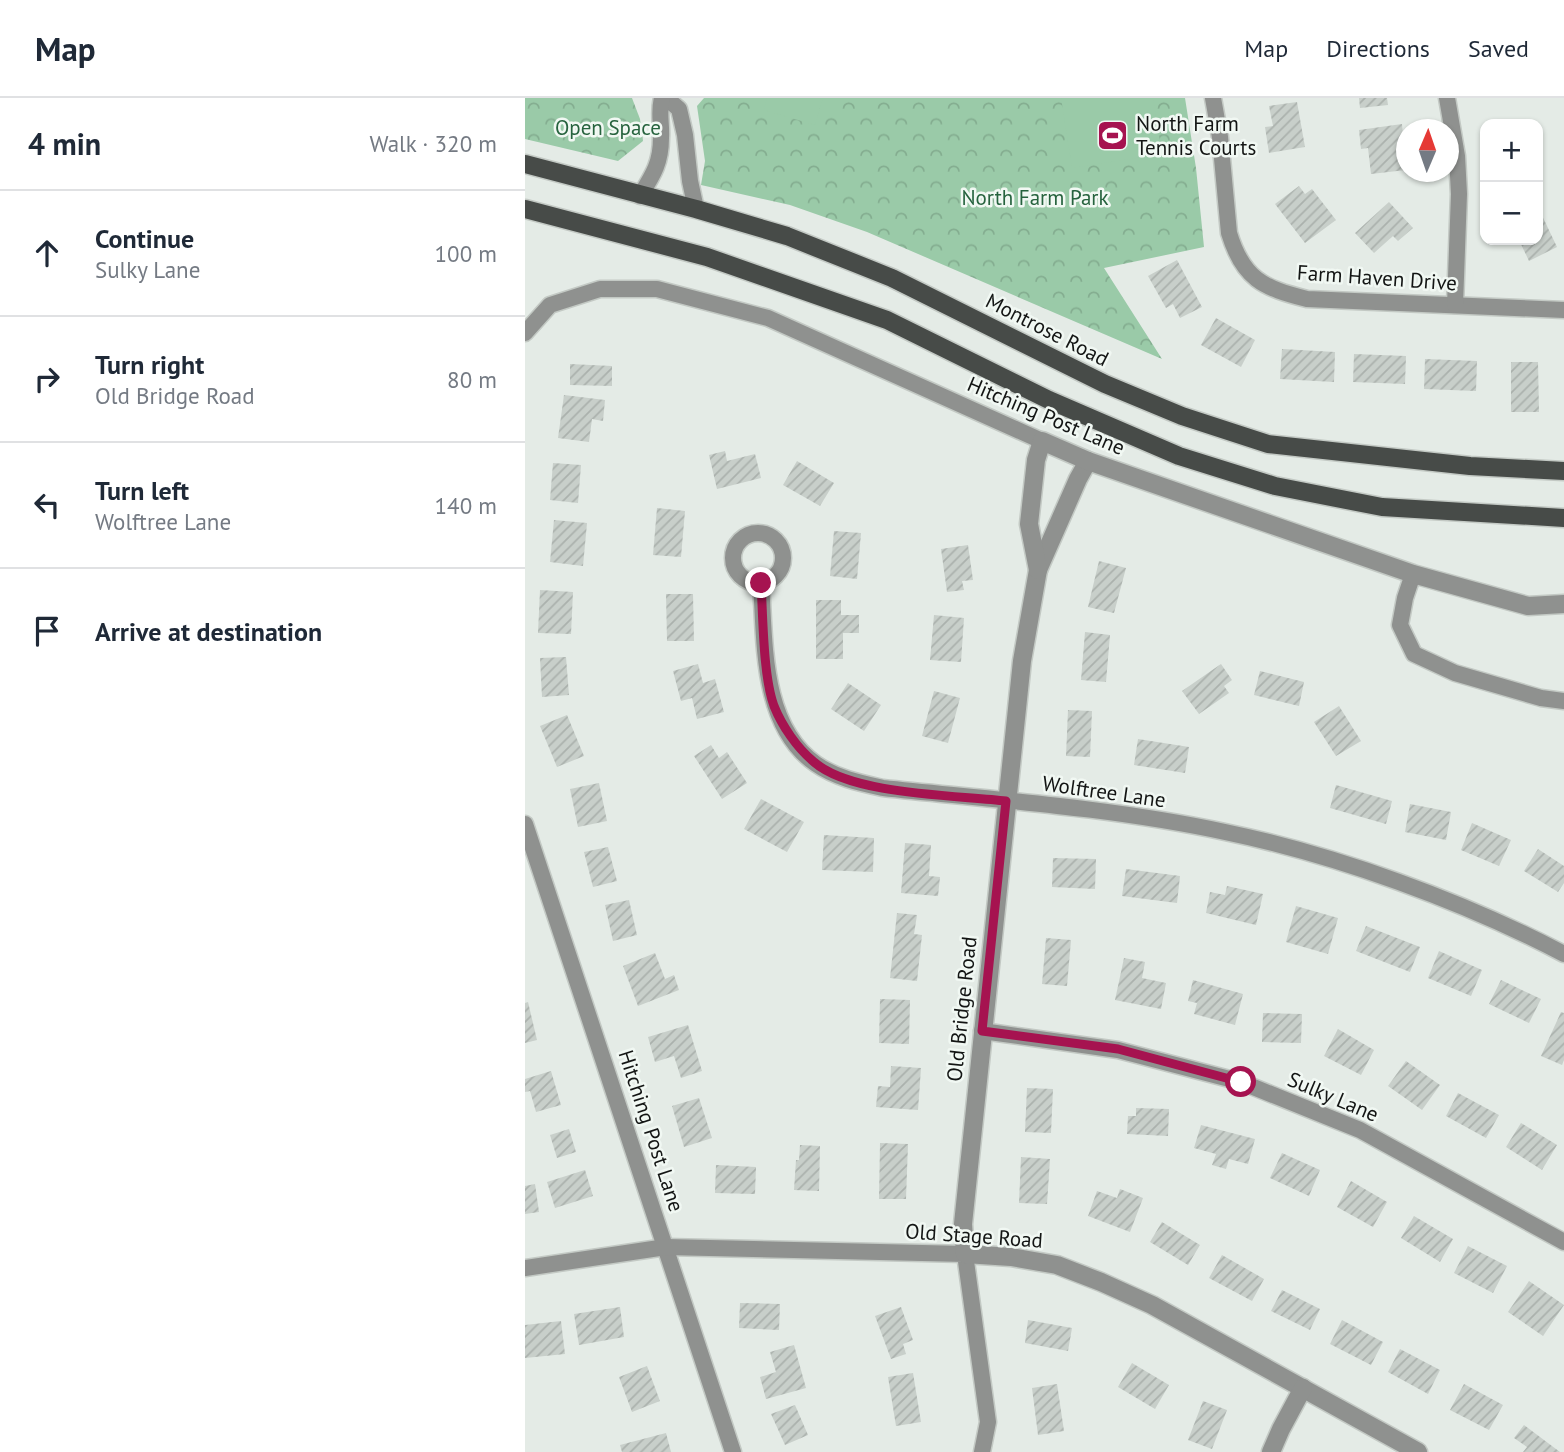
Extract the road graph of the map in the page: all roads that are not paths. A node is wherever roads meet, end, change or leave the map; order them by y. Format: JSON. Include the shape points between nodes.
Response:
{"nodes":[{"id":1,"x":664,"y":98,"type":"edge"},
{"id":2,"x":1213,"y":98,"type":"edge"},
{"id":3,"x":1447,"y":98,"type":"edge"},
{"id":4,"x":525,"y":164,"type":"edge"},
{"id":5,"x":640,"y":195,"type":"junction"},
{"id":6,"x":525,"y":209,"type":"edge"},
{"id":7,"x":696,"y":209,"type":"junction"},
{"id":8,"x":1455,"y":305,"type":"junction"},
{"id":9,"x":1564,"y":310,"type":"edge"},
{"id":10,"x":525,"y":333,"type":"edge"},
{"id":11,"x":1042,"y":441,"type":"junction"},
{"id":12,"x":1088,"y":461,"type":"junction"},
{"id":13,"x":1564,"y":471,"type":"edge"},
{"id":14,"x":1564,"y":517,"type":"edge"},
{"id":15,"x":1038,"y":570,"type":"junction"},
{"id":16,"x":1413,"y":574,"type":"junction"},
{"id":17,"x":761,"y":583,"type":"dead end"},
{"id":18,"x":1564,"y":604,"type":"edge"},
{"id":19,"x":1564,"y":701,"type":"edge"},
{"id":20,"x":1006,"y":801,"type":"junction"},
{"id":21,"x":525,"y":824,"type":"edge"},
{"id":22,"x":1564,"y":954,"type":"edge"},
{"id":23,"x":982,"y":1031,"type":"junction"},
{"id":24,"x":1564,"y":1242,"type":"edge"},
{"id":25,"x":666,"y":1247,"type":"junction"},
{"id":26,"x":965,"y":1254,"type":"junction"},
{"id":27,"x":525,"y":1268,"type":"edge"},
{"id":28,"x":1303,"y":1388,"type":"junction"},
{"id":29,"x":733,"y":1452,"type":"edge"},
{"id":30,"x":982,"y":1452,"type":"edge"},
{"id":31,"x":1271,"y":1452,"type":"edge"},
{"id":32,"x":1418,"y":1452,"type":"edge"}],
"edges":[{"from":1,"to":5,"type":"street","via":[[658,113],[661,134],[656,172]]},
{"from":1,"to":7,"type":"street","via":[[679,109]]},
{"from":2,"to":8,"type":"street","name":"Farm Haven Drive","via":[[1229,233],[1250,273],[1274,290],[1307,299]]},
{"from":3,"to":8,"type":"street","via":[[1459,194]]},
{"from":4,"to":5,"type":"main road","name":"Montrose Road"},
{"from":5,"to":7,"type":"main road","name":"Montrose Road"},
{"from":6,"to":14,"type":"main road","via":[[707,257],[887,320],[1049,400],[1179,456],[1275,486],[1382,507]]},
{"from":7,"to":13,"type":"main road","name":"Montrose Road","via":[[787,236],[892,278],[1105,384],[1268,444],[1470,466]]},
{"from":8,"to":9,"type":"street","name":"Farm Haven Drive"},
{"from":10,"to":11,"type":"street","name":"Hitching Post Lane","via":[[550,305],[600,289],[657,289],[768,318]]},
{"from":11,"to":12,"type":"street","name":"Hitching Post Lane"},
{"from":11,"to":15,"type":"street","name":"Old Bridge Road","via":[[1029,524]]},
{"from":12,"to":15,"type":"street","name":"Old Bridge Road"},
{"from":12,"to":16,"type":"street","name":"Hitching Post Lane"},
{"from":15,"to":20,"type":"street","name":"Old Bridge Road"},
{"from":16,"to":18,"type":"street","name":"Hitching Post Lane","via":[[1528,606]]},
{"from":16,"to":19,"type":"street","via":[[1400,625],[1414,654],[1465,677]]},
{"from":17,"to":20,"type":"street","name":"Wolftree Lane","via":[[773,705],[793,740],[815,764],[846,779],[883,788]]},
{"from":20,"to":22,"type":"street","name":"Wolftree Lane","via":[[1125,814],[1274,843],[1445,901]]},
{"from":20,"to":23,"type":"street","name":"Old Bridge Road"},
{"from":21,"to":25,"type":"street","name":"Hitching Post Lane"},
{"from":23,"to":24,"type":"street","name":"Sulky Lane","via":[[1118,1049],[1241,1082],[1360,1130]]},
{"from":23,"to":26,"type":"street","name":"Old Bridge Road","via":[[963,1224]]},
{"from":25,"to":26,"type":"street","name":"Old Stage Road"},
{"from":25,"to":27,"type":"street","name":"Old Stage Road"},
{"from":25,"to":29,"type":"street","name":"Hitching Post Lane"},
{"from":26,"to":28,"type":"street","name":"Old Stage Road","via":[[1057,1265],[1101,1282]]},
{"from":26,"to":30,"type":"street","name":"Old Bridge Road","via":[[988,1422]]},
{"from":28,"to":31,"type":"street"},
{"from":28,"to":32,"type":"street","name":"Old Stage Road"}]}
